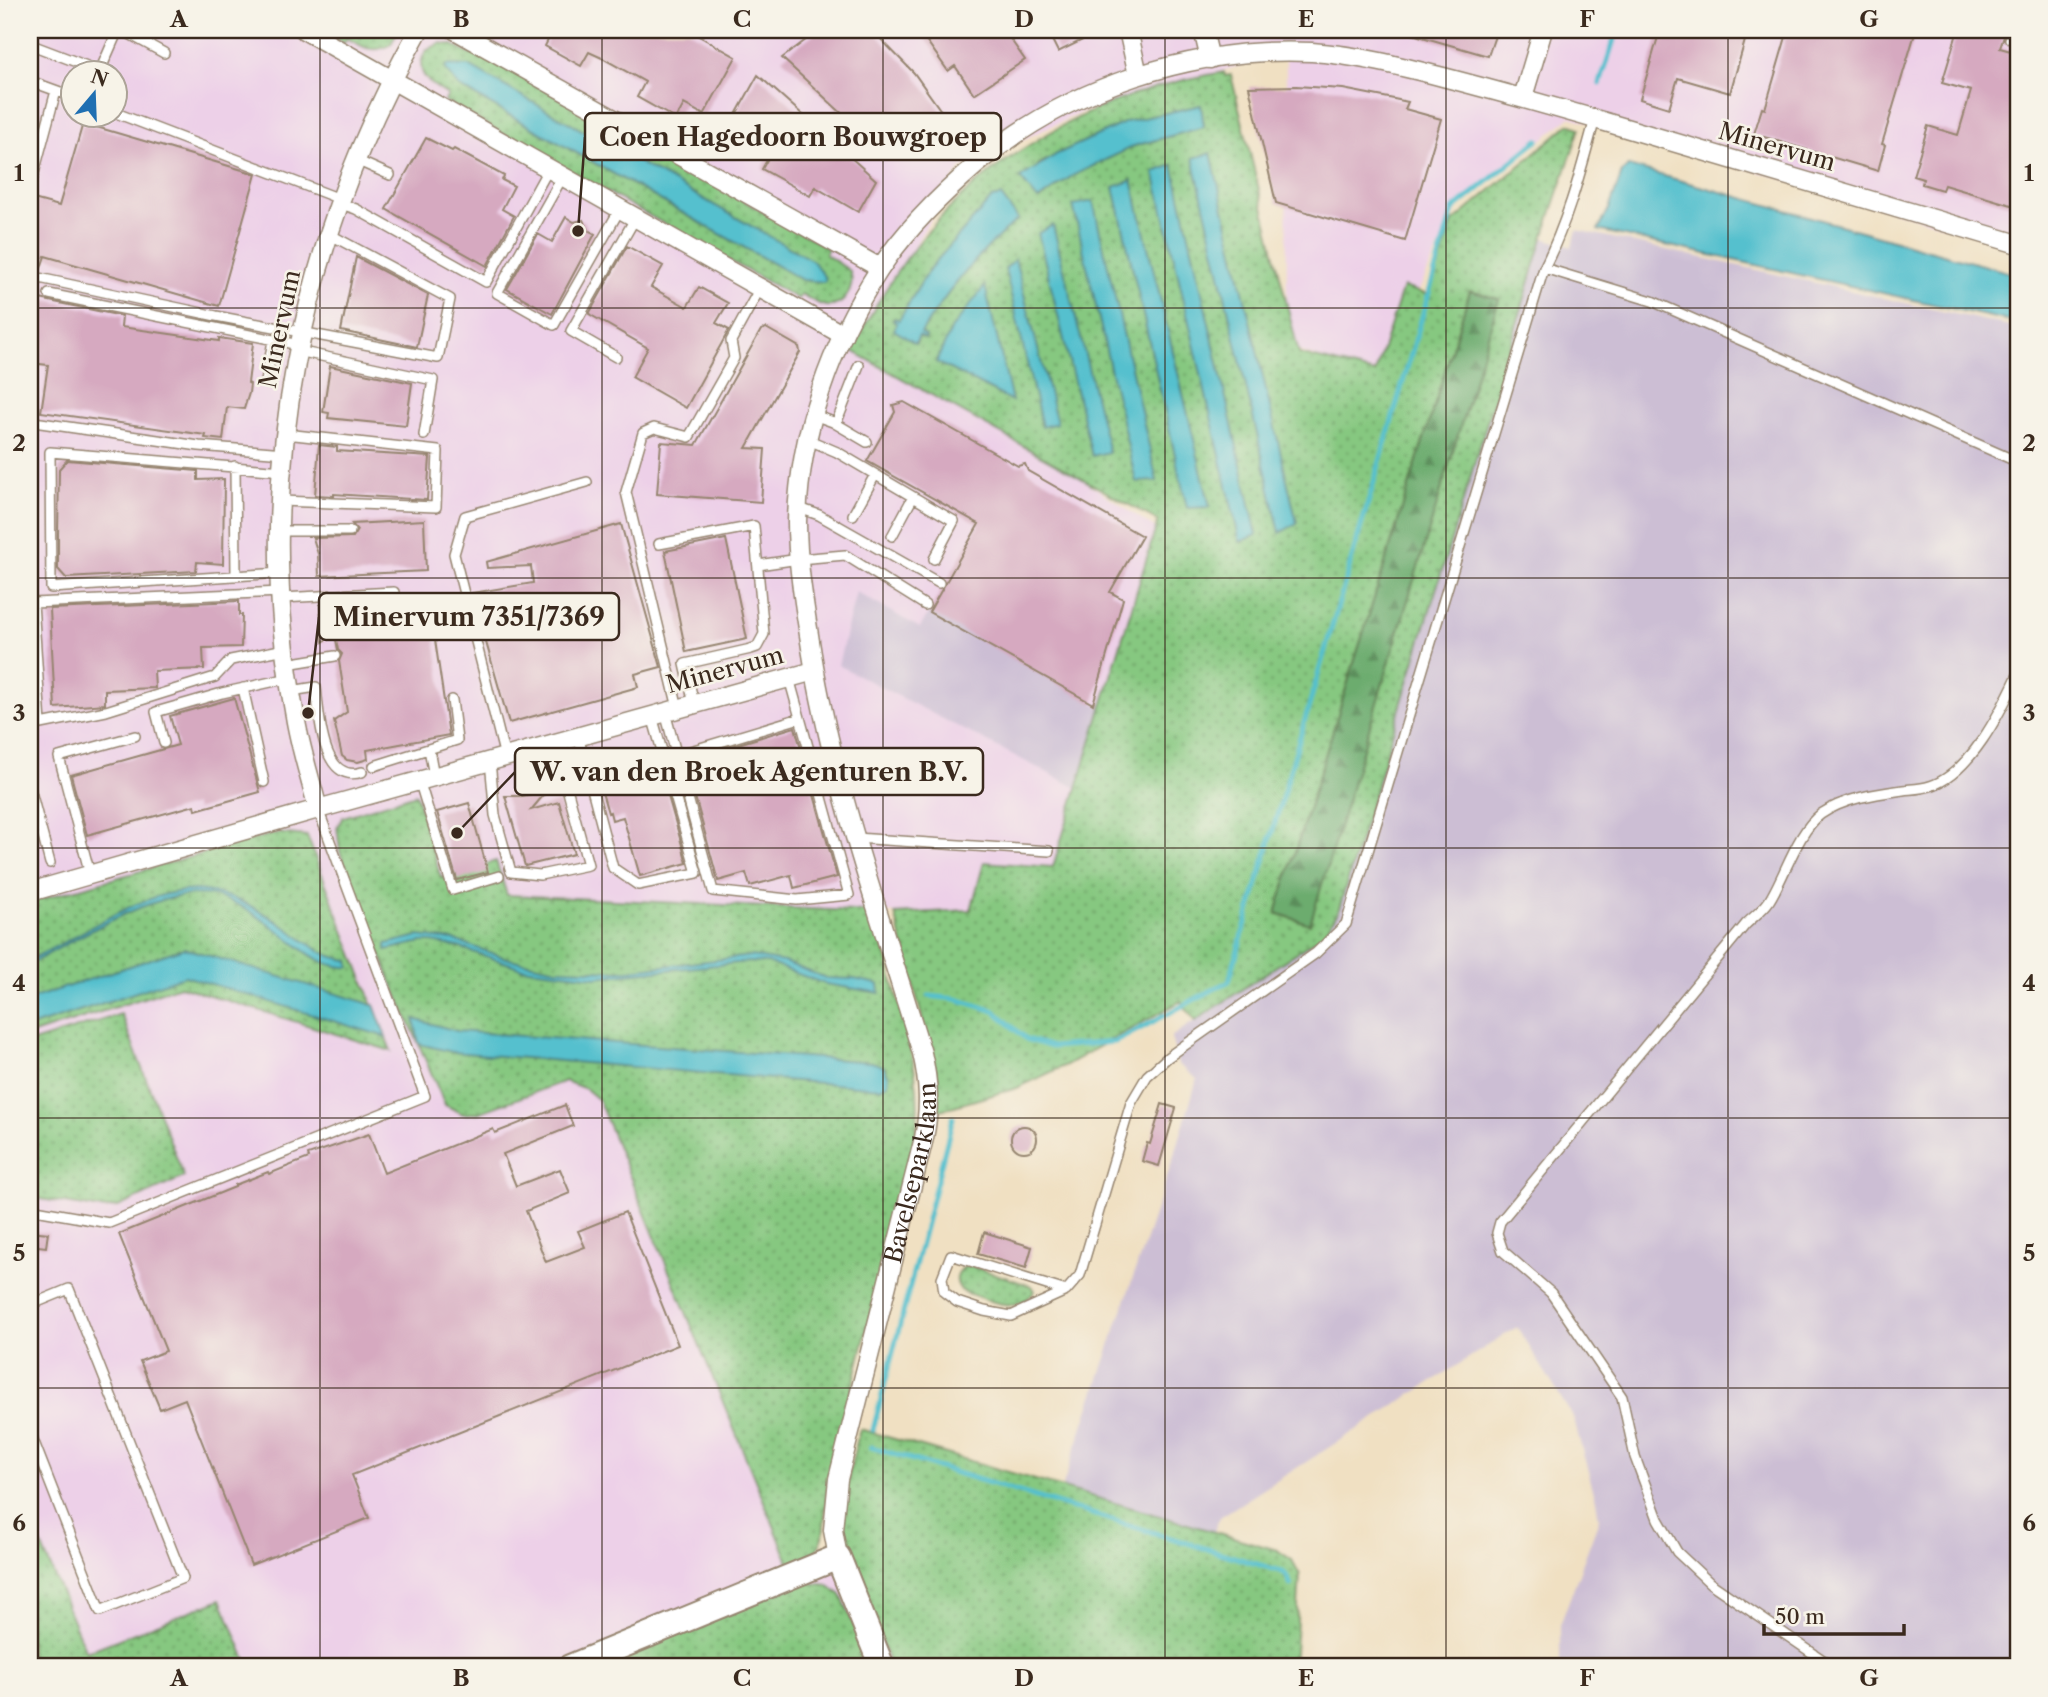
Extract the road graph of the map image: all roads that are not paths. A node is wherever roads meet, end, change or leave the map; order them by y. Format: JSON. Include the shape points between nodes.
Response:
{"nodes":[{"id":1,"x":120,"y":30,"type":"edge"},
{"id":2,"x":304,"y":30,"type":"edge"},
{"id":3,"x":419,"y":30,"type":"edge"},
{"id":4,"x":455,"y":30,"type":"edge"},
{"id":5,"x":1128,"y":30,"type":"edge"},
{"id":6,"x":1203,"y":30,"type":"edge"},
{"id":7,"x":1543,"y":30,"type":"edge"},
{"id":8,"x":37,"y":47,"type":"dead end"},
{"id":9,"x":164,"y":53,"type":"dead end"},
{"id":10,"x":1210,"y":59,"type":"junction"},
{"id":11,"x":1138,"y":75,"type":"junction"},
{"id":12,"x":391,"y":79,"type":"junction"},
{"id":13,"x":30,"y":80,"type":"edge"},
{"id":14,"x":57,"y":91,"type":"junction"},
{"id":15,"x":60,"y":92,"type":"edge"},
{"id":16,"x":1523,"y":97,"type":"junction"},
{"id":17,"x":130,"y":119,"type":"edge"},
{"id":18,"x":1595,"y":119,"type":"junction"},
{"id":19,"x":356,"y":159,"type":"junction"},
{"id":20,"x":556,"y":172,"type":"junction"},
{"id":21,"x":390,"y":175,"type":"dead end"},
{"id":22,"x":30,"y":188,"type":"edge"},
{"id":23,"x":339,"y":201,"type":"junction"},
{"id":24,"x":628,"y":213,"type":"junction"},
{"id":25,"x":327,"y":233,"type":"junction"},
{"id":26,"x":2018,"y":244,"type":"edge"},
{"id":27,"x":880,"y":268,"type":"junction"},
{"id":28,"x":1544,"y":268,"type":"junction"},
{"id":29,"x":30,"y":276,"type":"edge"},
{"id":30,"x":760,"y":288,"type":"junction"},
{"id":31,"x":49,"y":294,"type":"dead end"},
{"id":32,"x":843,"y":335,"type":"junction"},
{"id":33,"x":273,"y":340,"type":"junction"},
{"id":34,"x":299,"y":343,"type":"junction"},
{"id":35,"x":616,"y":357,"type":"dead end"},
{"id":36,"x":859,"y":365,"type":"dead end"},
{"id":37,"x":265,"y":382,"type":"dead end"},
{"id":38,"x":814,"y":415,"type":"junction"},
{"id":39,"x":34,"y":422,"type":"dead end"},
{"id":40,"x":836,"y":424,"type":"junction"},
{"id":41,"x":286,"y":434,"type":"junction"},
{"id":42,"x":424,"y":435,"type":"dead end"},
{"id":43,"x":809,"y":440,"type":"junction"},
{"id":44,"x":867,"y":442,"type":"dead end"},
{"id":45,"x":283,"y":462,"type":"junction"},
{"id":46,"x":2018,"y":462,"type":"edge"},
{"id":47,"x":235,"y":466,"type":"junction"},
{"id":48,"x":875,"y":475,"type":"junction"},
{"id":49,"x":587,"y":482,"type":"dead end"},
{"id":50,"x":913,"y":497,"type":"junction"},
{"id":51,"x":281,"y":500,"type":"junction"},
{"id":52,"x":799,"y":508,"type":"junction"},
{"id":53,"x":853,"y":515,"type":"dead end"},
{"id":54,"x":280,"y":531,"type":"junction"},
{"id":55,"x":350,"y":531,"type":"dead end"},
{"id":56,"x":892,"y":536,"type":"dead end"},
{"id":57,"x":659,"y":544,"type":"dead end"},
{"id":58,"x":799,"y":559,"type":"junction"},
{"id":59,"x":934,"y":559,"type":"dead end"},
{"id":60,"x":758,"y":565,"type":"junction"},
{"id":61,"x":281,"y":573,"type":"junction"},
{"id":62,"x":236,"y":576,"type":"junction"},
{"id":63,"x":939,"y":583,"type":"dead end"},
{"id":64,"x":394,"y":592,"type":"dead end"},
{"id":65,"x":282,"y":595,"type":"junction"},
{"id":66,"x":925,"y":605,"type":"dead end"},
{"id":67,"x":335,"y":656,"type":"dead end"},
{"id":68,"x":288,"y":670,"type":"junction"},
{"id":69,"x":814,"y":671,"type":"junction"},
{"id":70,"x":2018,"y":675,"type":"edge"},
{"id":71,"x":789,"y":678,"type":"junction"},
{"id":72,"x":243,"y":688,"type":"junction"},
{"id":73,"x":452,"y":700,"type":"dead end"},
{"id":74,"x":672,"y":710,"type":"junction"},
{"id":75,"x":800,"y":718,"type":"junction"},
{"id":76,"x":135,"y":736,"type":"dead end"},
{"id":77,"x":578,"y":736,"type":"junction"},
{"id":78,"x":557,"y":742,"type":"junction"},
{"id":79,"x":164,"y":743,"type":"dead end"},
{"id":80,"x":429,"y":749,"type":"junction"},
{"id":81,"x":677,"y":755,"type":"junction"},
{"id":82,"x":497,"y":759,"type":"junction"},
{"id":83,"x":374,"y":765,"type":"dead end"},
{"id":84,"x":362,"y":772,"type":"dead end"},
{"id":85,"x":426,"y":778,"type":"junction"},
{"id":86,"x":264,"y":782,"type":"dead end"},
{"id":87,"x":30,"y":788,"type":"edge"},
{"id":88,"x":318,"y":808,"type":"junction"},
{"id":89,"x":856,"y":838,"type":"junction"},
{"id":90,"x":1049,"y":851,"type":"dead end"},
{"id":91,"x":50,"y":863,"type":"dead end"},
{"id":92,"x":90,"y":874,"type":"junction"},
{"id":93,"x":499,"y":876,"type":"dead end"},
{"id":94,"x":30,"y":892,"type":"edge"},
{"id":95,"x":30,"y":1209,"type":"edge"},
{"id":96,"x":1066,"y":1291,"type":"junction"},
{"id":97,"x":30,"y":1305,"type":"edge"},
{"id":98,"x":30,"y":1432,"type":"edge"},
{"id":99,"x":838,"y":1557,"type":"junction"},
{"id":100,"x":569,"y":1667,"type":"edge"},
{"id":101,"x":882,"y":1667,"type":"edge"},
{"id":102,"x":1833,"y":1667,"type":"edge"}],
"edges":[{"from":1,"to":8,"type":"lane","via":[[100,71]]},
{"from":1,"to":9,"type":"lane"},
{"from":2,"to":12,"type":"street"},
{"from":3,"to":12,"type":"street","name":"Minervum"},
{"from":4,"to":27,"type":"street"},
{"from":5,"to":11,"type":"street"},
{"from":6,"to":10,"type":"street"},
{"from":7,"to":16,"type":"street"},
{"from":10,"to":11,"type":"street","name":"Minervum"},
{"from":10,"to":16,"type":"street","name":"Minervum","via":[[1312,52],[1361,58]]},
{"from":11,"to":27,"type":"street","name":"Minervum","via":[[1066,105],[990,153],[918,220]]},
{"from":12,"to":19,"type":"street","name":"Minervum"},
{"from":12,"to":20,"type":"street"},
{"from":13,"to":14,"type":"lane"},
{"from":14,"to":15,"type":"lane"},
{"from":14,"to":22,"type":"lane"},
{"from":16,"to":18,"type":"street","name":"Minervum"},
{"from":17,"to":23,"type":"lane"},
{"from":18,"to":26,"type":"street","name":"Minervum"},
{"from":18,"to":28,"type":"lane","via":[[1558,241]]},
{"from":19,"to":21,"type":"lane"},
{"from":19,"to":23,"type":"street","name":"Minervum"},
{"from":20,"to":23,"type":"lane","via":[[486,282]]},
{"from":20,"to":24,"type":"street"},
{"from":20,"to":24,"type":"lane","via":[[497,293],[531,313],[554,326]]},
{"from":23,"to":25,"type":"street","name":"Minervum"},
{"from":24,"to":30,"type":"street"},
{"from":24,"to":35,"type":"lane","via":[[571,331]]},
{"from":25,"to":34,"type":"street","name":"Minervum"},
{"from":25,"to":34,"type":"lane","via":[[450,299],[438,358]]},
{"from":27,"to":32,"type":"street","name":"Minervum"},
{"from":28,"to":46,"type":"lane","via":[[1652,301]]},
{"from":28,"to":96,"type":"lane","via":[[1346,924],[1316,953],[1147,1076],[1130,1102],[1080,1275]]},
{"from":29,"to":34,"type":"lane","via":[[216,316]]},
{"from":30,"to":32,"type":"street"},
{"from":30,"to":74,"type":"lane","via":[[731,341],[734,358],[689,437],[654,428],[643,433],[626,492]]},
{"from":31,"to":33,"type":"lane"},
{"from":32,"to":38,"type":"street","name":"Minervum"},
{"from":33,"to":34,"type":"lane"},
{"from":33,"to":37,"type":"lane"},
{"from":34,"to":41,"type":"street","name":"Minervum"},
{"from":34,"to":42,"type":"lane","via":[[433,380]]},
{"from":36,"to":40,"type":"lane"},
{"from":38,"to":40,"type":"lane"},
{"from":38,"to":43,"type":"street","name":"Minervum"},
{"from":39,"to":45,"type":"lane"},
{"from":40,"to":44,"type":"lane"},
{"from":41,"to":45,"type":"street","name":"Minervum"},
{"from":41,"to":51,"type":"lane","via":[[439,451],[436,507]]},
{"from":43,"to":48,"type":"lane"},
{"from":43,"to":52,"type":"street","name":"Minervum"},
{"from":45,"to":47,"type":"lane"},
{"from":45,"to":51,"type":"street","name":"Minervum"},
{"from":47,"to":62,"type":"lane"},
{"from":47,"to":62,"type":"lane","via":[[50,452],[51,588]]},
{"from":48,"to":50,"type":"lane"},
{"from":48,"to":53,"type":"lane"},
{"from":49,"to":82,"type":"lane","via":[[465,516],[454,554]]},
{"from":50,"to":56,"type":"lane"},
{"from":50,"to":59,"type":"lane","via":[[954,521]]},
{"from":51,"to":54,"type":"street","name":"Minervum"},
{"from":52,"to":58,"type":"street","name":"Minervum"},
{"from":52,"to":63,"type":"lane"},
{"from":54,"to":55,"type":"lane"},
{"from":54,"to":61,"type":"street","name":"Minervum"},
{"from":57,"to":60,"type":"lane","via":[[754,526]]},
{"from":58,"to":60,"type":"lane"},
{"from":58,"to":66,"type":"lane","via":[[845,555]]},
{"from":58,"to":69,"type":"street","name":"Minervum"},
{"from":60,"to":74,"type":"lane","via":[[761,642],[751,649],[685,664]]},
{"from":61,"to":62,"type":"lane"},
{"from":61,"to":65,"type":"street","name":"Minervum"},
{"from":64,"to":65,"type":"lane"},
{"from":65,"to":68,"type":"street","name":"Minervum"},
{"from":65,"to":68,"type":"lane","via":[[33,603],[41,724],[106,711],[215,677],[231,660]]},
{"from":67,"to":68,"type":"lane"},
{"from":68,"to":72,"type":"lane"},
{"from":68,"to":84,"type":"lane","via":[[316,687],[330,760],[336,768]]},
{"from":68,"to":88,"type":"street","name":"Minervum"},
{"from":69,"to":71,"type":"street","name":"Minervum"},
{"from":69,"to":89,"type":"street","name":"Bavelseparklaan","via":[[834,766]]},
{"from":70,"to":102,"type":"lane","via":[[1978,746],[1959,769],[1931,786],[1840,803],[1818,816],[1767,904],[1526,1190],[1500,1222],[1497,1233],[1503,1251],[1551,1293],[1622,1397],[1635,1457],[1658,1519],[1677,1552],[1710,1583]]},
{"from":71,"to":74,"type":"street","name":"Minervum"},
{"from":71,"to":75,"type":"lane"},
{"from":72,"to":79,"type":"lane","via":[[156,712]]},
{"from":72,"to":86,"type":"lane"},
{"from":73,"to":80,"type":"lane","via":[[457,740]]},
{"from":74,"to":77,"type":"street","name":"Minervum"},
{"from":74,"to":77,"type":"lane","via":[[698,873],[638,885],[613,868]]},
{"from":74,"to":81,"type":"lane"},
{"from":75,"to":81,"type":"lane"},
{"from":75,"to":81,"type":"lane","via":[[849,895],[797,900],[713,891]]},
{"from":76,"to":92,"type":"lane","via":[[59,757]]},
{"from":77,"to":78,"type":"street","name":"Minervum"},
{"from":78,"to":82,"type":"street","name":"Minervum"},
{"from":78,"to":82,"type":"lane","via":[[588,864],[540,875],[511,872],[495,815]]},
{"from":80,"to":83,"type":"lane"},
{"from":80,"to":85,"type":"lane"},
{"from":82,"to":85,"type":"street","name":"Minervum"},
{"from":85,"to":88,"type":"street","name":"Minervum"},
{"from":85,"to":93,"type":"lane","via":[[453,890]]},
{"from":87,"to":91,"type":"lane"},
{"from":88,"to":92,"type":"street","name":"Minervum"},
{"from":88,"to":95,"type":"lane","via":[[425,1096],[109,1223]]},
{"from":89,"to":90,"type":"lane"},
{"from":89,"to":99,"type":"street","name":"Bavelseparklaan","via":[[922,1053],[929,1100],[924,1138],[838,1479],[833,1530]]},
{"from":92,"to":94,"type":"street","name":"Minervum"},
{"from":96,"to":96,"type":"lane","via":[[951,1255],[942,1278],[944,1292],[957,1302],[1011,1316]]},
{"from":97,"to":98,"type":"lane","via":[[69,1289],[183,1578],[100,1611]]},
{"from":99,"to":100,"type":"street"},
{"from":99,"to":101,"type":"street","name":"Bavelseparklaan"}]}
